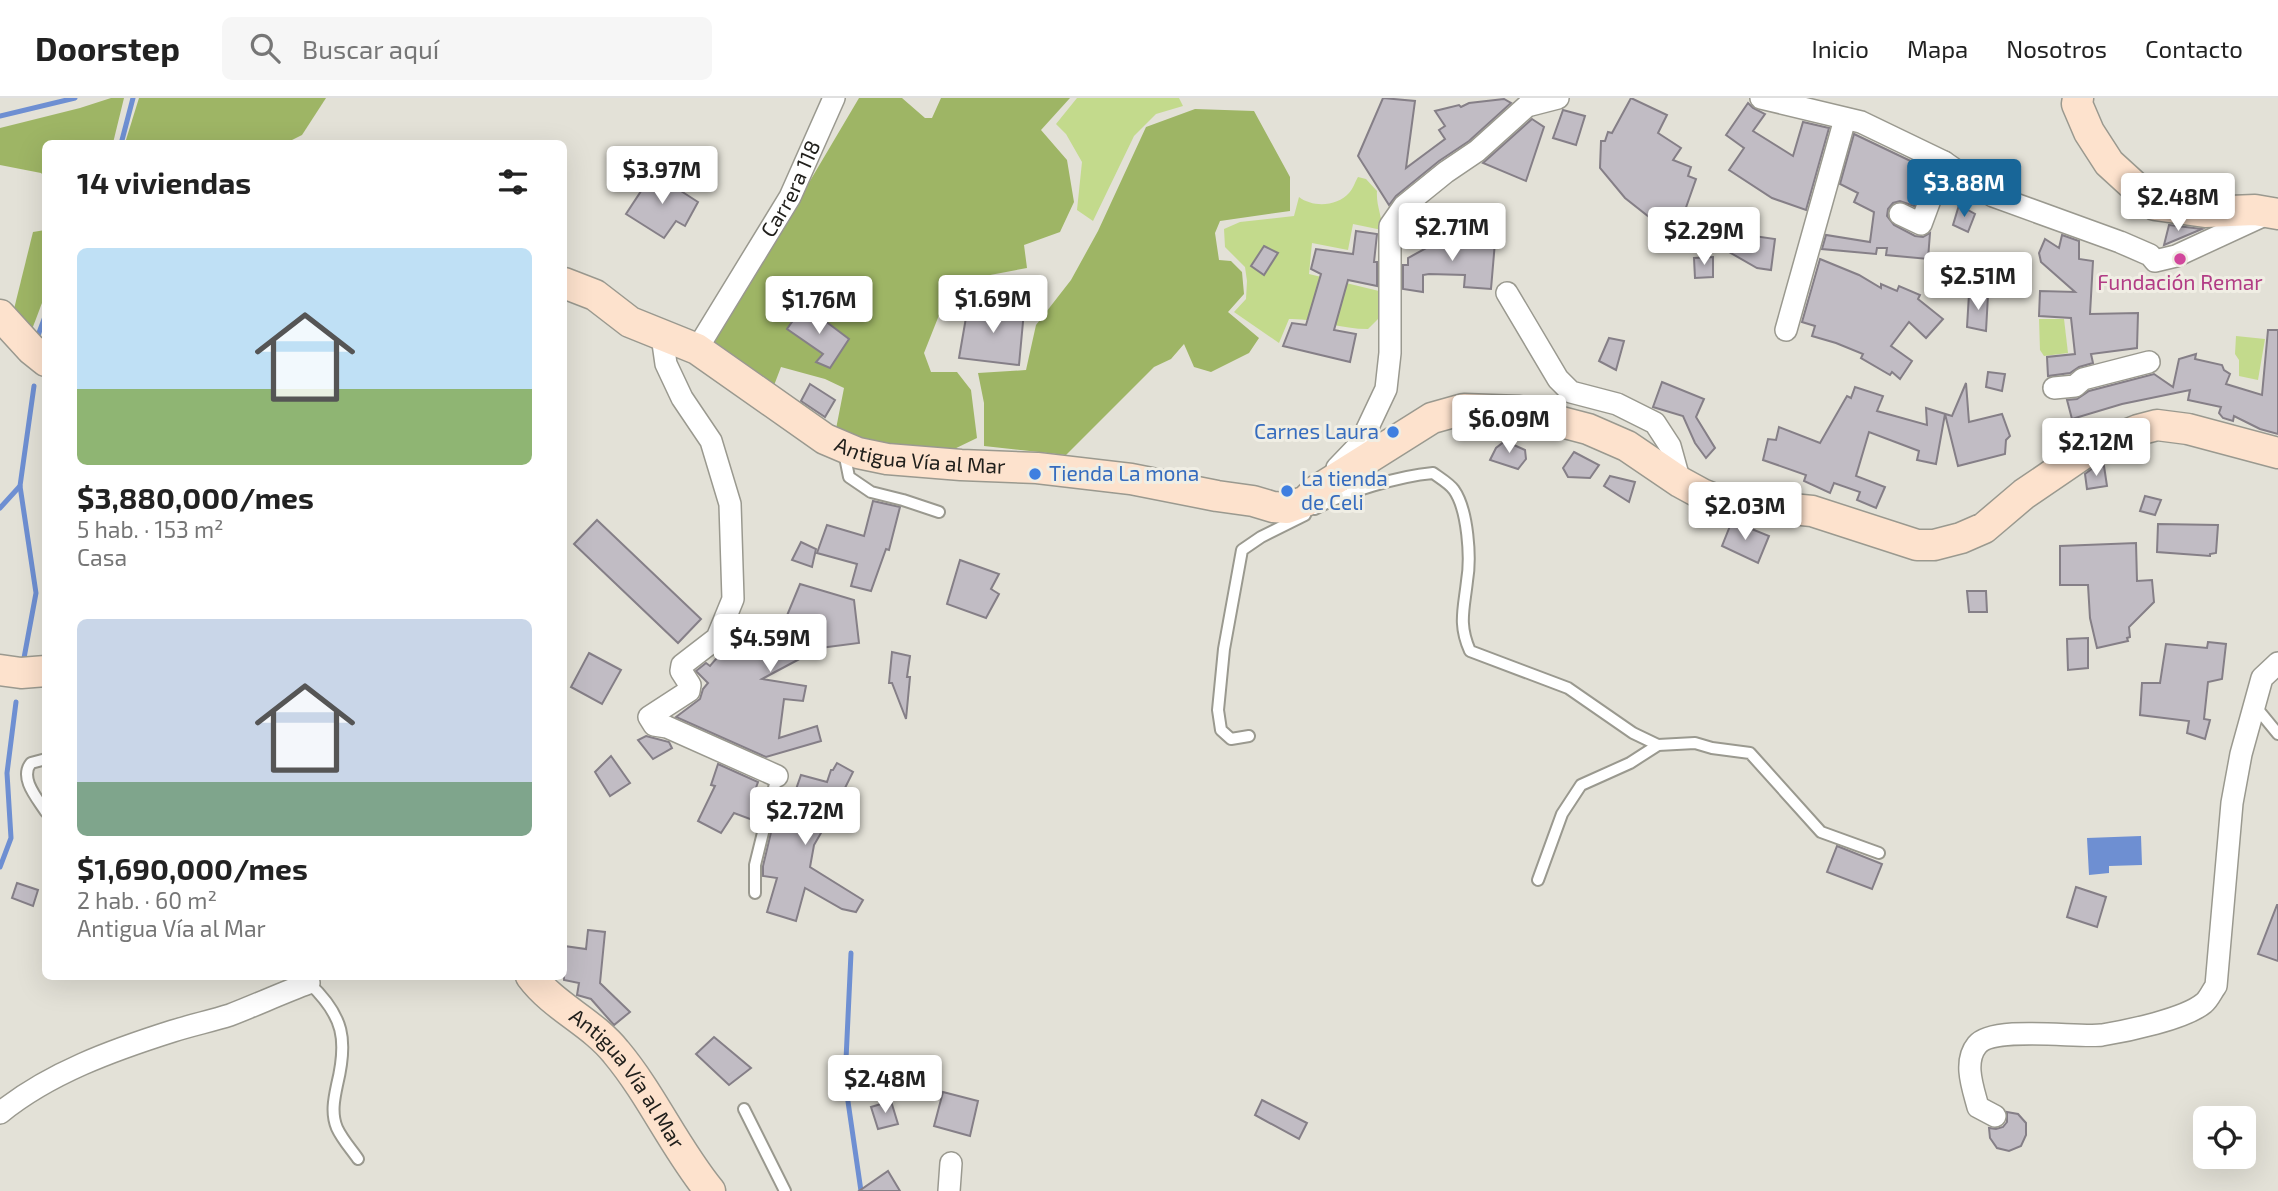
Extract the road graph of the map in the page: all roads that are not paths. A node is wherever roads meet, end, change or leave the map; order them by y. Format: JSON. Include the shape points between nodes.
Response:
{"nodes":[{"id":1,"x":834,"y":98,"type":"edge"},
{"id":2,"x":1558,"y":98,"type":"edge"},
{"id":3,"x":1761,"y":98,"type":"edge"},
{"id":4,"x":2078,"y":98,"type":"edge"},
{"id":5,"x":1845,"y":119,"type":"junction"},
{"id":6,"x":1944,"y":162,"type":"junction"},
{"id":7,"x":2275,"y":213,"type":"edge"},
{"id":8,"x":1900,"y":214,"type":"dead end"},
{"id":9,"x":567,"y":284,"type":"edge"},
{"id":10,"x":1507,"y":293,"type":"dead end"},
{"id":11,"x":0,"y":315,"type":"edge"},
{"id":12,"x":1786,"y":330,"type":"dead end"},
{"id":13,"x":662,"y":336,"type":"junction"},
{"id":14,"x":697,"y":349,"type":"junction"},
{"id":15,"x":42,"y":358,"type":"edge"},
{"id":16,"x":2149,"y":362,"type":"dead end"},
{"id":17,"x":2054,"y":388,"type":"dead end"},
{"id":18,"x":843,"y":448,"type":"junction"},
{"id":19,"x":2278,"y":453,"type":"edge"},
{"id":20,"x":1680,"y":482,"type":"junction"},
{"id":21,"x":1312,"y":502,"type":"junction"},
{"id":22,"x":939,"y":512,"type":"dead end"},
{"id":23,"x":2278,"y":663,"type":"edge"},
{"id":24,"x":0,"y":670,"type":"edge"},
{"id":25,"x":42,"y":671,"type":"edge"},
{"id":26,"x":2253,"y":704,"type":"junction"},
{"id":27,"x":2278,"y":734,"type":"edge"},
{"id":28,"x":1249,"y":736,"type":"dead end"},
{"id":29,"x":1658,"y":745,"type":"junction"},
{"id":30,"x":42,"y":760,"type":"edge"},
{"id":31,"x":778,"y":776,"type":"joint"},
{"id":32,"x":42,"y":805,"type":"edge"},
{"id":33,"x":1879,"y":853,"type":"dead end"},
{"id":34,"x":1538,"y":880,"type":"dead end"},
{"id":35,"x":755,"y":893,"type":"dead end"},
{"id":36,"x":306,"y":980,"type":"edge"},
{"id":37,"x":535,"y":980,"type":"edge"},
{"id":38,"x":744,"y":1108,"type":"dead end"},
{"id":39,"x":0,"y":1113,"type":"edge"},
{"id":40,"x":1996,"y":1116,"type":"dead end"},
{"id":41,"x":358,"y":1159,"type":"dead end"},
{"id":42,"x":951,"y":1163,"type":"dead end"},
{"id":43,"x":710,"y":1191,"type":"edge"},
{"id":44,"x":785,"y":1191,"type":"edge"},
{"id":45,"x":949,"y":1191,"type":"edge"}],
"edges":[{"from":1,"to":14,"type":"street","name":"Carrera 118","via":[[790,197]]},
{"from":2,"to":21,"type":"street","via":[[1527,106],[1404,206],[1391,226],[1386,389],[1360,444]]},
{"from":3,"to":5,"type":"street"},
{"from":4,"to":7,"type":"main road","via":[[2089,132],[2109,163],[2155,205],[2205,212]]},
{"from":5,"to":6,"type":"street","via":[[1861,122]]},
{"from":5,"to":12,"type":"street"},
{"from":6,"to":7,"type":"street","via":[[1993,196],[2120,242],[2155,261]]},
{"from":6,"to":8,"type":"street","via":[[1921,224]]},
{"from":9,"to":13,"type":"main road","name":"Antigua Vía al Mar","via":[[595,295],[630,322]]},
{"from":10,"to":20,"type":"street","via":[[1558,379],[1571,392],[1617,404],[1655,423],[1670,446]]},
{"from":11,"to":15,"type":"main road"},
{"from":13,"to":14,"type":"main road","name":"Antigua Vía al Mar"},
{"from":13,"to":31,"type":"street","via":[[666,364],[710,441],[730,504],[733,599],[717,638],[682,666],[689,691],[649,717],[654,725]]},
{"from":14,"to":18,"type":"main road","name":"Antigua Vía al Mar"},
{"from":16,"to":17,"type":"street","via":[[2083,379],[2075,386]]},
{"from":18,"to":21,"type":"main road","name":"Antigua Vía al Mar","via":[[887,459],[1131,479],[1273,508]]},
{"from":18,"to":22,"type":"lane","via":[[849,477],[871,492]]},
{"from":19,"to":20,"type":"main road","name":"Antigua Vía al Mar","via":[[2188,429],[2157,425],[2138,430],[2090,449],[1984,528],[1934,545],[1917,545],[1812,510],[1722,502]]},
{"from":20,"to":21,"type":"main road","name":"Antigua Vía al Mar","via":[[1627,446],[1588,429],[1519,411],[1464,408],[1432,418]]},
{"from":21,"to":28,"type":"lane","via":[[1242,550],[1224,649],[1219,710],[1221,730],[1231,739]]},
{"from":21,"to":29,"type":"lane","via":[[1327,502],[1409,475],[1433,473],[1454,489],[1466,522],[1468,578],[1462,612],[1463,635],[1470,651],[1568,688]]},
{"from":23,"to":26,"type":"street","via":[[2262,678]]},
{"from":24,"to":25,"type":"main road"},
{"from":26,"to":27,"type":"lane"},
{"from":26,"to":40,"type":"street","via":[[2232,803],[2216,986],[2206,1002],[2191,1012],[2101,1035],[1986,1038],[1972,1055],[1970,1076],[1978,1107]]},
{"from":29,"to":33,"type":"lane","via":[[1695,743],[1750,753],[1821,832]]},
{"from":29,"to":34,"type":"lane","via":[[1581,785],[1562,814]]},
{"from":30,"to":32,"type":"lane","via":[[31,763],[26,774]]},
{"from":31,"to":35,"type":"lane","via":[[755,865]]},
{"from":36,"to":39,"type":"street","via":[[229,1015],[108,1054],[62,1074]]},
{"from":36,"to":41,"type":"lane","via":[[322,995],[339,1023],[344,1044],[334,1115],[336,1126]]},
{"from":37,"to":43,"type":"main road","name":"Antigua Vía al Mar","via":[[615,1050]]},
{"from":38,"to":44,"type":"lane"},
{"from":42,"to":45,"type":"street"}]}
